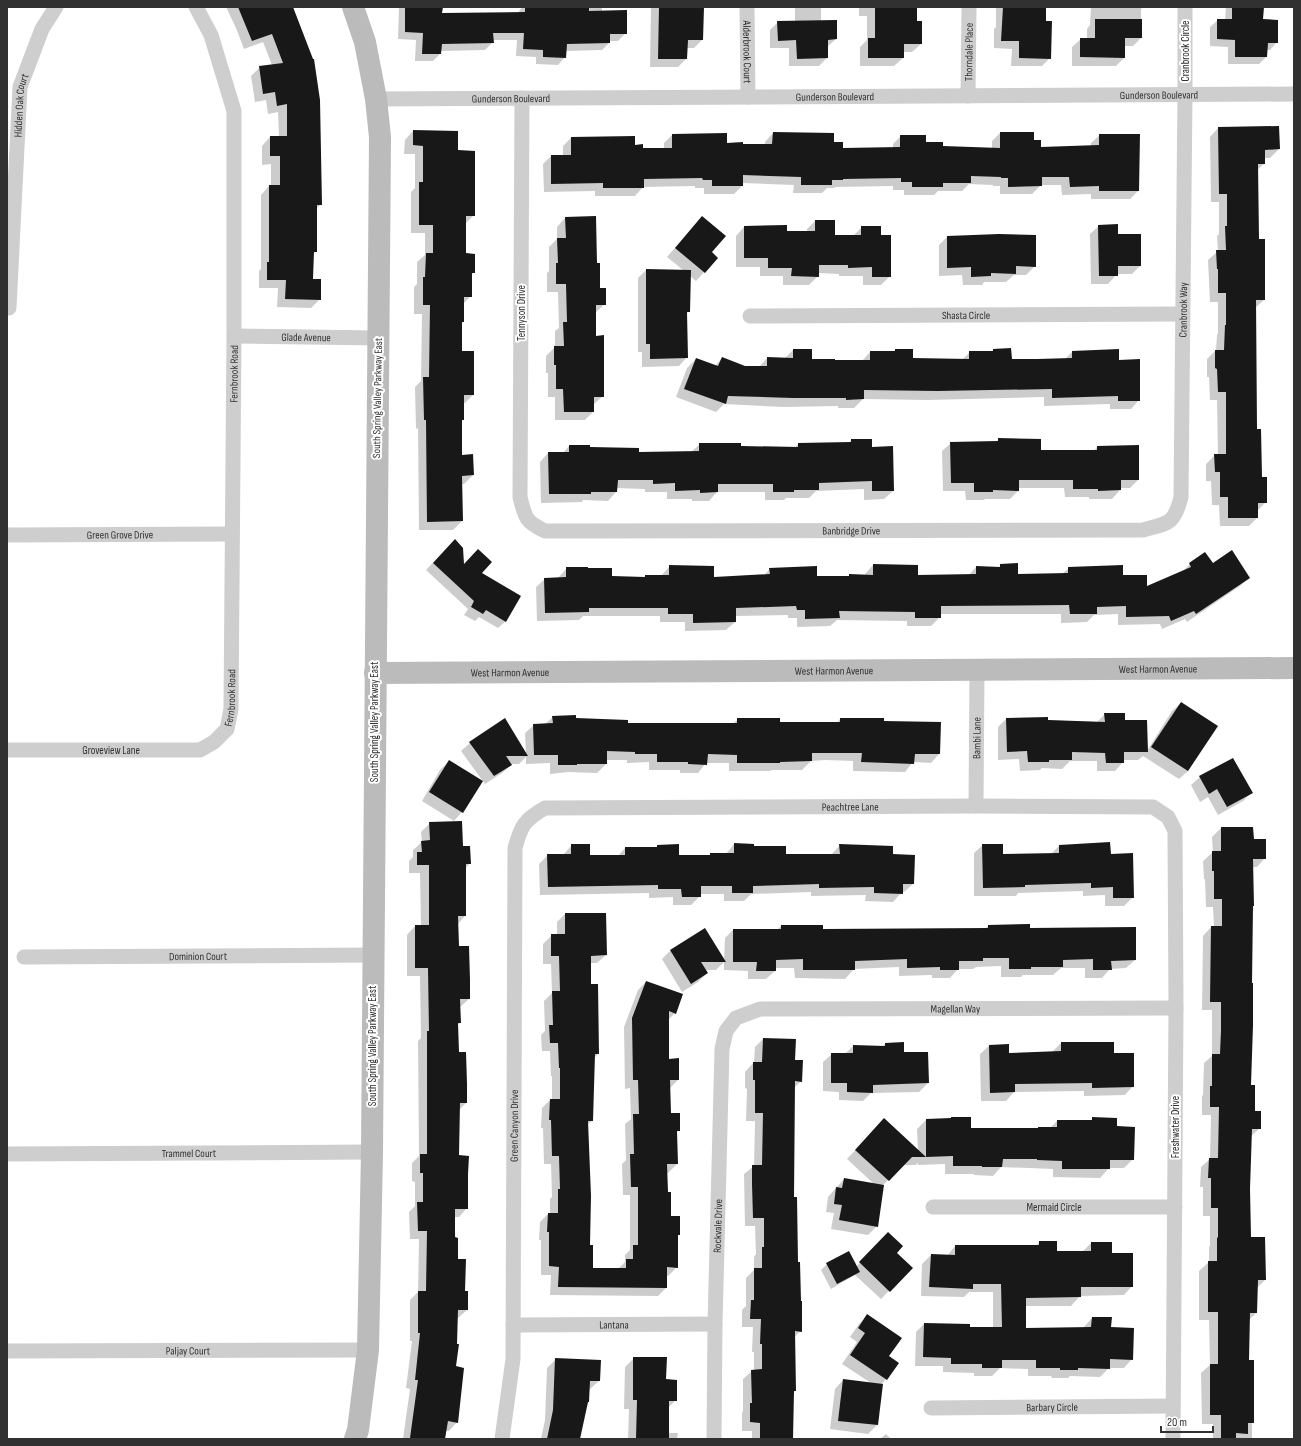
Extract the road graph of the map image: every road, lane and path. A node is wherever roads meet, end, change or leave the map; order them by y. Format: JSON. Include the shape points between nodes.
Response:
{"nodes":[{"id":1,"x":56,"y":7,"type":"edge"},
{"id":2,"x":196,"y":7,"type":"edge"},
{"id":3,"x":353,"y":7,"type":"edge"},
{"id":4,"x":747,"y":7,"type":"edge"},
{"id":5,"x":969,"y":7,"type":"edge"},
{"id":6,"x":1185,"y":7,"type":"edge"},
{"id":7,"x":1294,"y":94,"type":"edge"},
{"id":8,"x":1185,"y":95,"type":"junction"},
{"id":9,"x":968,"y":96,"type":"junction"},
{"id":10,"x":748,"y":97,"type":"junction"},
{"id":11,"x":522,"y":98,"type":"junction"},
{"id":12,"x":376,"y":99,"type":"junction"},
{"id":13,"x":9,"y":308,"type":"dead end"},
{"id":14,"x":1182,"y":314,"type":"junction"},
{"id":15,"x":750,"y":316,"type":"dead end"},
{"id":16,"x":234,"y":336,"type":"junction"},
{"id":17,"x":378,"y":338,"type":"junction"},
{"id":18,"x":1170,"y":522,"type":"joint"},
{"id":19,"x":533,"y":525,"type":"joint"},
{"id":20,"x":232,"y":534,"type":"junction"},
{"id":21,"x":7,"y":535,"type":"edge"},
{"id":22,"x":1294,"y":668,"type":"edge"},
{"id":23,"x":977,"y":670,"type":"junction"},
{"id":24,"x":375,"y":673,"type":"junction"},
{"id":25,"x":214,"y":742,"type":"joint"},
{"id":26,"x":7,"y":750,"type":"edge"},
{"id":27,"x":976,"y":806,"type":"junction"},
{"id":28,"x":531,"y":816,"type":"joint"},
{"id":29,"x":1168,"y":817,"type":"joint"},
{"id":30,"x":373,"y":955,"type":"junction"},
{"id":31,"x":24,"y":957,"type":"dead end"},
{"id":32,"x":1176,"y":1008,"type":"junction"},
{"id":33,"x":736,"y":1018,"type":"joint"},
{"id":34,"x":372,"y":1152,"type":"junction"},
{"id":35,"x":7,"y":1154,"type":"edge"},
{"id":36,"x":933,"y":1207,"type":"dead end"},
{"id":37,"x":1175,"y":1207,"type":"junction"},
{"id":38,"x":715,"y":1324,"type":"junction"},
{"id":39,"x":513,"y":1325,"type":"junction"},
{"id":40,"x":368,"y":1350,"type":"junction"},
{"id":41,"x":7,"y":1352,"type":"edge"},
{"id":42,"x":1173,"y":1406,"type":"junction"},
{"id":43,"x":931,"y":1408,"type":"dead end"},
{"id":44,"x":355,"y":1439,"type":"edge"},
{"id":45,"x":502,"y":1439,"type":"edge"},
{"id":46,"x":714,"y":1439,"type":"edge"},
{"id":47,"x":1173,"y":1439,"type":"edge"}],
"edges":[{"from":1,"to":13,"type":"street","name":"Hidden Oak Court","via":[[42,29],[20,87]]},
{"from":2,"to":16,"type":"street","name":"Fernbrook Road","via":[[212,35],[234,111]]},
{"from":3,"to":12,"type":"street","name":"South Spring Valley Parkway East","via":[[365,42]]},
{"from":4,"to":10,"type":"street","name":"Alderbrook Court"},
{"from":5,"to":9,"type":"street","name":"Thorndale Place"},
{"from":6,"to":8,"type":"street","name":"Cranbrook Circle"},
{"from":7,"to":8,"type":"street","name":"Gunderson Boulevard"},
{"from":8,"to":9,"type":"street","name":"Gunderson Boulevard"},
{"from":8,"to":14,"type":"street","name":"Cranbrook Way"},
{"from":9,"to":10,"type":"street","name":"Gunderson Boulevard"},
{"from":10,"to":11,"type":"street","name":"Gunderson Boulevard"},
{"from":11,"to":12,"type":"street","name":"Gunderson Boulevard"},
{"from":11,"to":19,"type":"street","name":"Tennyson Drive","via":[[520,497],[524,515]]},
{"from":12,"to":17,"type":"street","name":"South Spring Valley Parkway East","via":[[380,137]]},
{"from":14,"to":15,"type":"street","name":"Shasta Circle"},
{"from":14,"to":18,"type":"street","name":"Cranbrook Way","via":[[1181,497],[1178,511]]},
{"from":16,"to":17,"type":"street","name":"Glade Avenue"},
{"from":16,"to":20,"type":"street","name":"Fernbrook Road"},
{"from":17,"to":24,"type":"street","name":"South Spring Valley Parkway East"},
{"from":18,"to":19,"type":"street","name":"Banbridge Drive","via":[[1142,530],[545,531]]},
{"from":20,"to":21,"type":"street","name":"Green Grove Drive"},
{"from":20,"to":25,"type":"street","name":"Fernbrook Road","via":[[231,709],[227,729]]},
{"from":22,"to":23,"type":"street","name":"West Harmon Avenue"},
{"from":23,"to":24,"type":"street","name":"West Harmon Avenue"},
{"from":23,"to":27,"type":"street","name":"Bambi Lane"},
{"from":24,"to":30,"type":"street","name":"South Spring Valley Parkway East"},
{"from":25,"to":26,"type":"street","name":"Groveview Lane","via":[[200,750]]},
{"from":27,"to":28,"type":"street","name":"Peachtree Lane","via":[[545,808]]},
{"from":27,"to":29,"type":"street","name":"Peachtree Lane","via":[[1153,807]]},
{"from":28,"to":39,"type":"street","name":"Green Canyon Drive","via":[[520,830],[515,848]]},
{"from":29,"to":32,"type":"street","name":"Freshwater Drive","via":[[1176,831]]},
{"from":30,"to":31,"type":"street","name":"Dominion Court"},
{"from":30,"to":34,"type":"street","name":"South Spring Valley Parkway East"},
{"from":32,"to":33,"type":"street","name":"Magellan Way","via":[[760,1009]]},
{"from":32,"to":37,"type":"street","name":"Freshwater Drive"},
{"from":33,"to":38,"type":"street","name":"Rockvale Drive","via":[[726,1031],[722,1049]]},
{"from":34,"to":35,"type":"street","name":"Trammel Court"},
{"from":34,"to":40,"type":"street","name":"South Spring Valley Parkway East"},
{"from":36,"to":37,"type":"street","name":"Mermaid Circle"},
{"from":37,"to":42,"type":"street","name":"Freshwater Drive"},
{"from":38,"to":39,"type":"street","name":"Lantana"},
{"from":38,"to":46,"type":"street","name":"Rockvale Drive"},
{"from":39,"to":45,"type":"street","name":"Green Canyon Drive","via":[[513,1359]]},
{"from":40,"to":41,"type":"street","name":"Paljay Court"},
{"from":40,"to":44,"type":"street","name":"South Spring Valley Parkway East"},
{"from":42,"to":43,"type":"street","name":"Barbary Circle"},
{"from":42,"to":47,"type":"street","name":"Freshwater Drive"}]}
